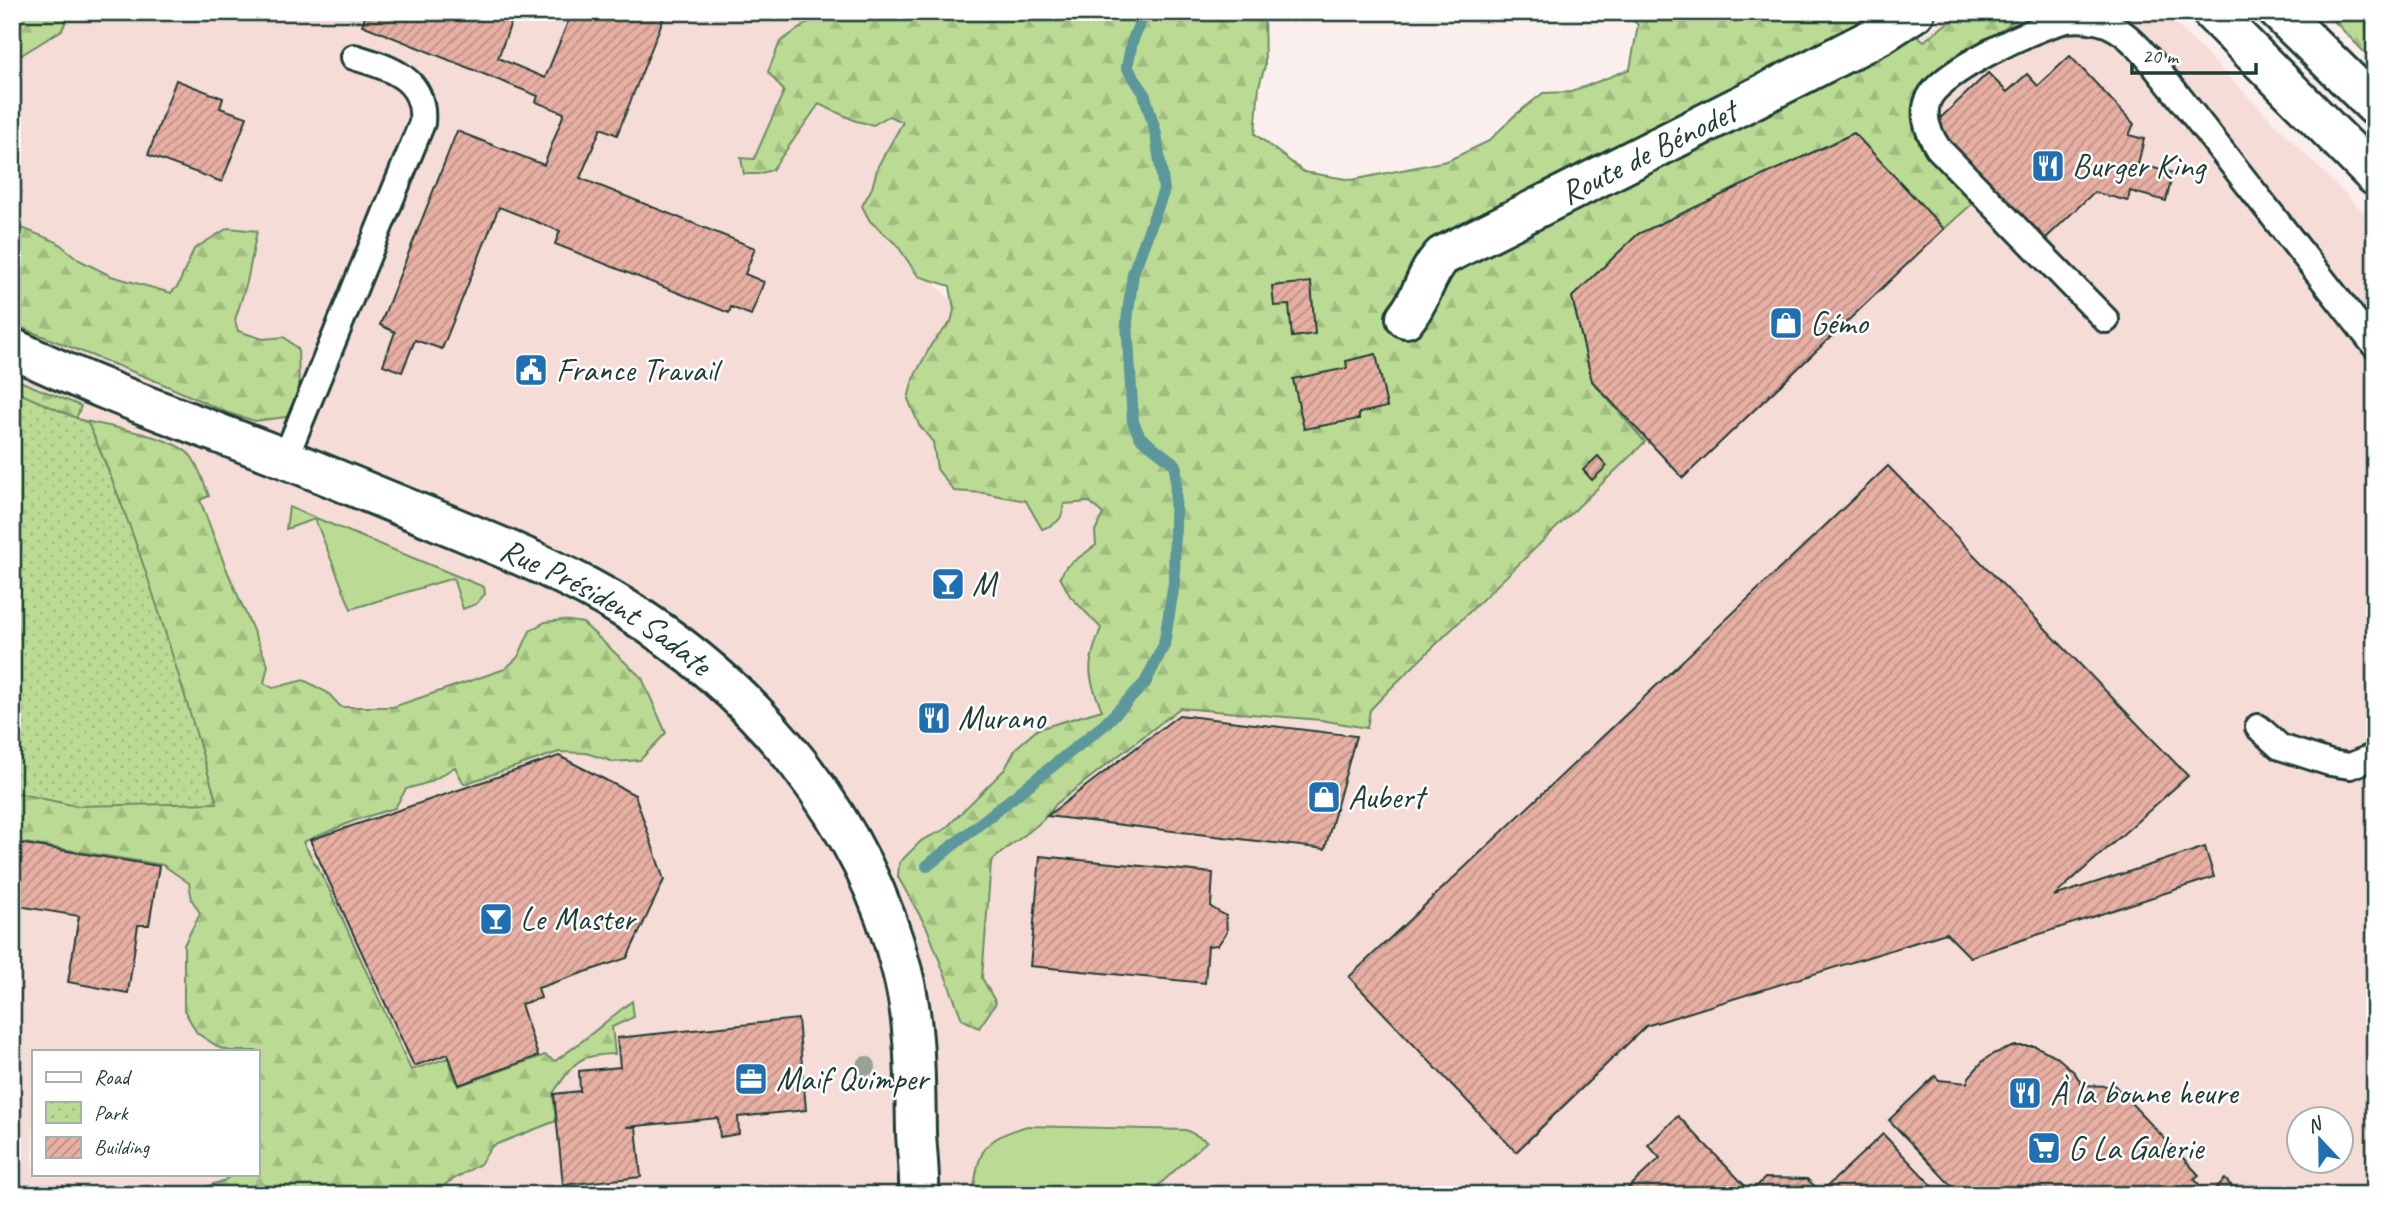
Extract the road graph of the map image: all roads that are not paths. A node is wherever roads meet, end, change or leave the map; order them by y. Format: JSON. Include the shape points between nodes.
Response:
{"nodes":[{"id":1,"x":1915,"y":12,"type":"edge"},
{"id":2,"x":2212,"y":12,"type":"edge"},
{"id":3,"x":2279,"y":12,"type":"edge"},
{"id":4,"x":354,"y":57,"type":"dead end"},
{"id":5,"x":2375,"y":106,"type":"edge"},
{"id":6,"x":2375,"y":176,"type":"edge"},
{"id":7,"x":1406,"y":318,"type":"dead end"},
{"id":8,"x":2106,"y":320,"type":"dead end"},
{"id":9,"x":2375,"y":346,"type":"edge"},
{"id":10,"x":12,"y":348,"type":"edge"},
{"id":11,"x":285,"y":459,"type":"junction"},
{"id":12,"x":2258,"y":727,"type":"dead end"},
{"id":13,"x":2375,"y":756,"type":"edge"},
{"id":14,"x":916,"y":1133,"type":"junction"},
{"id":15,"x":900,"y":1195,"type":"edge"},
{"id":16,"x":919,"y":1195,"type":"edge"}],
"edges":[{"from":1,"to":7,"type":"street","name":"Route de Bénodet","via":[[1881,34],[1441,256]]},
{"from":2,"to":6,"type":"street"},
{"from":3,"to":5,"type":"street"},
{"from":4,"to":11,"type":"lane","via":[[412,83],[422,123]]},
{"from":8,"to":9,"type":"lane","via":[[1938,148],[1928,132],[1928,100],[1955,71],[2067,20],[2108,24],[2139,49]]},
{"from":10,"to":11,"type":"street","name":"Rue Président Sadate"},
{"from":11,"to":14,"type":"street","name":"Rue Président Sadate","via":[[490,542],[597,593],[685,650],[740,698],[787,749],[824,799],[884,914],[909,1001],[917,1075]]},
{"from":12,"to":13,"type":"lane","via":[[2280,747],[2330,764],[2350,766]]},
{"from":14,"to":15,"type":"street","name":"Rue Président Sadate"},
{"from":14,"to":16,"type":"street","name":"Rue Président Sadate"}]}
